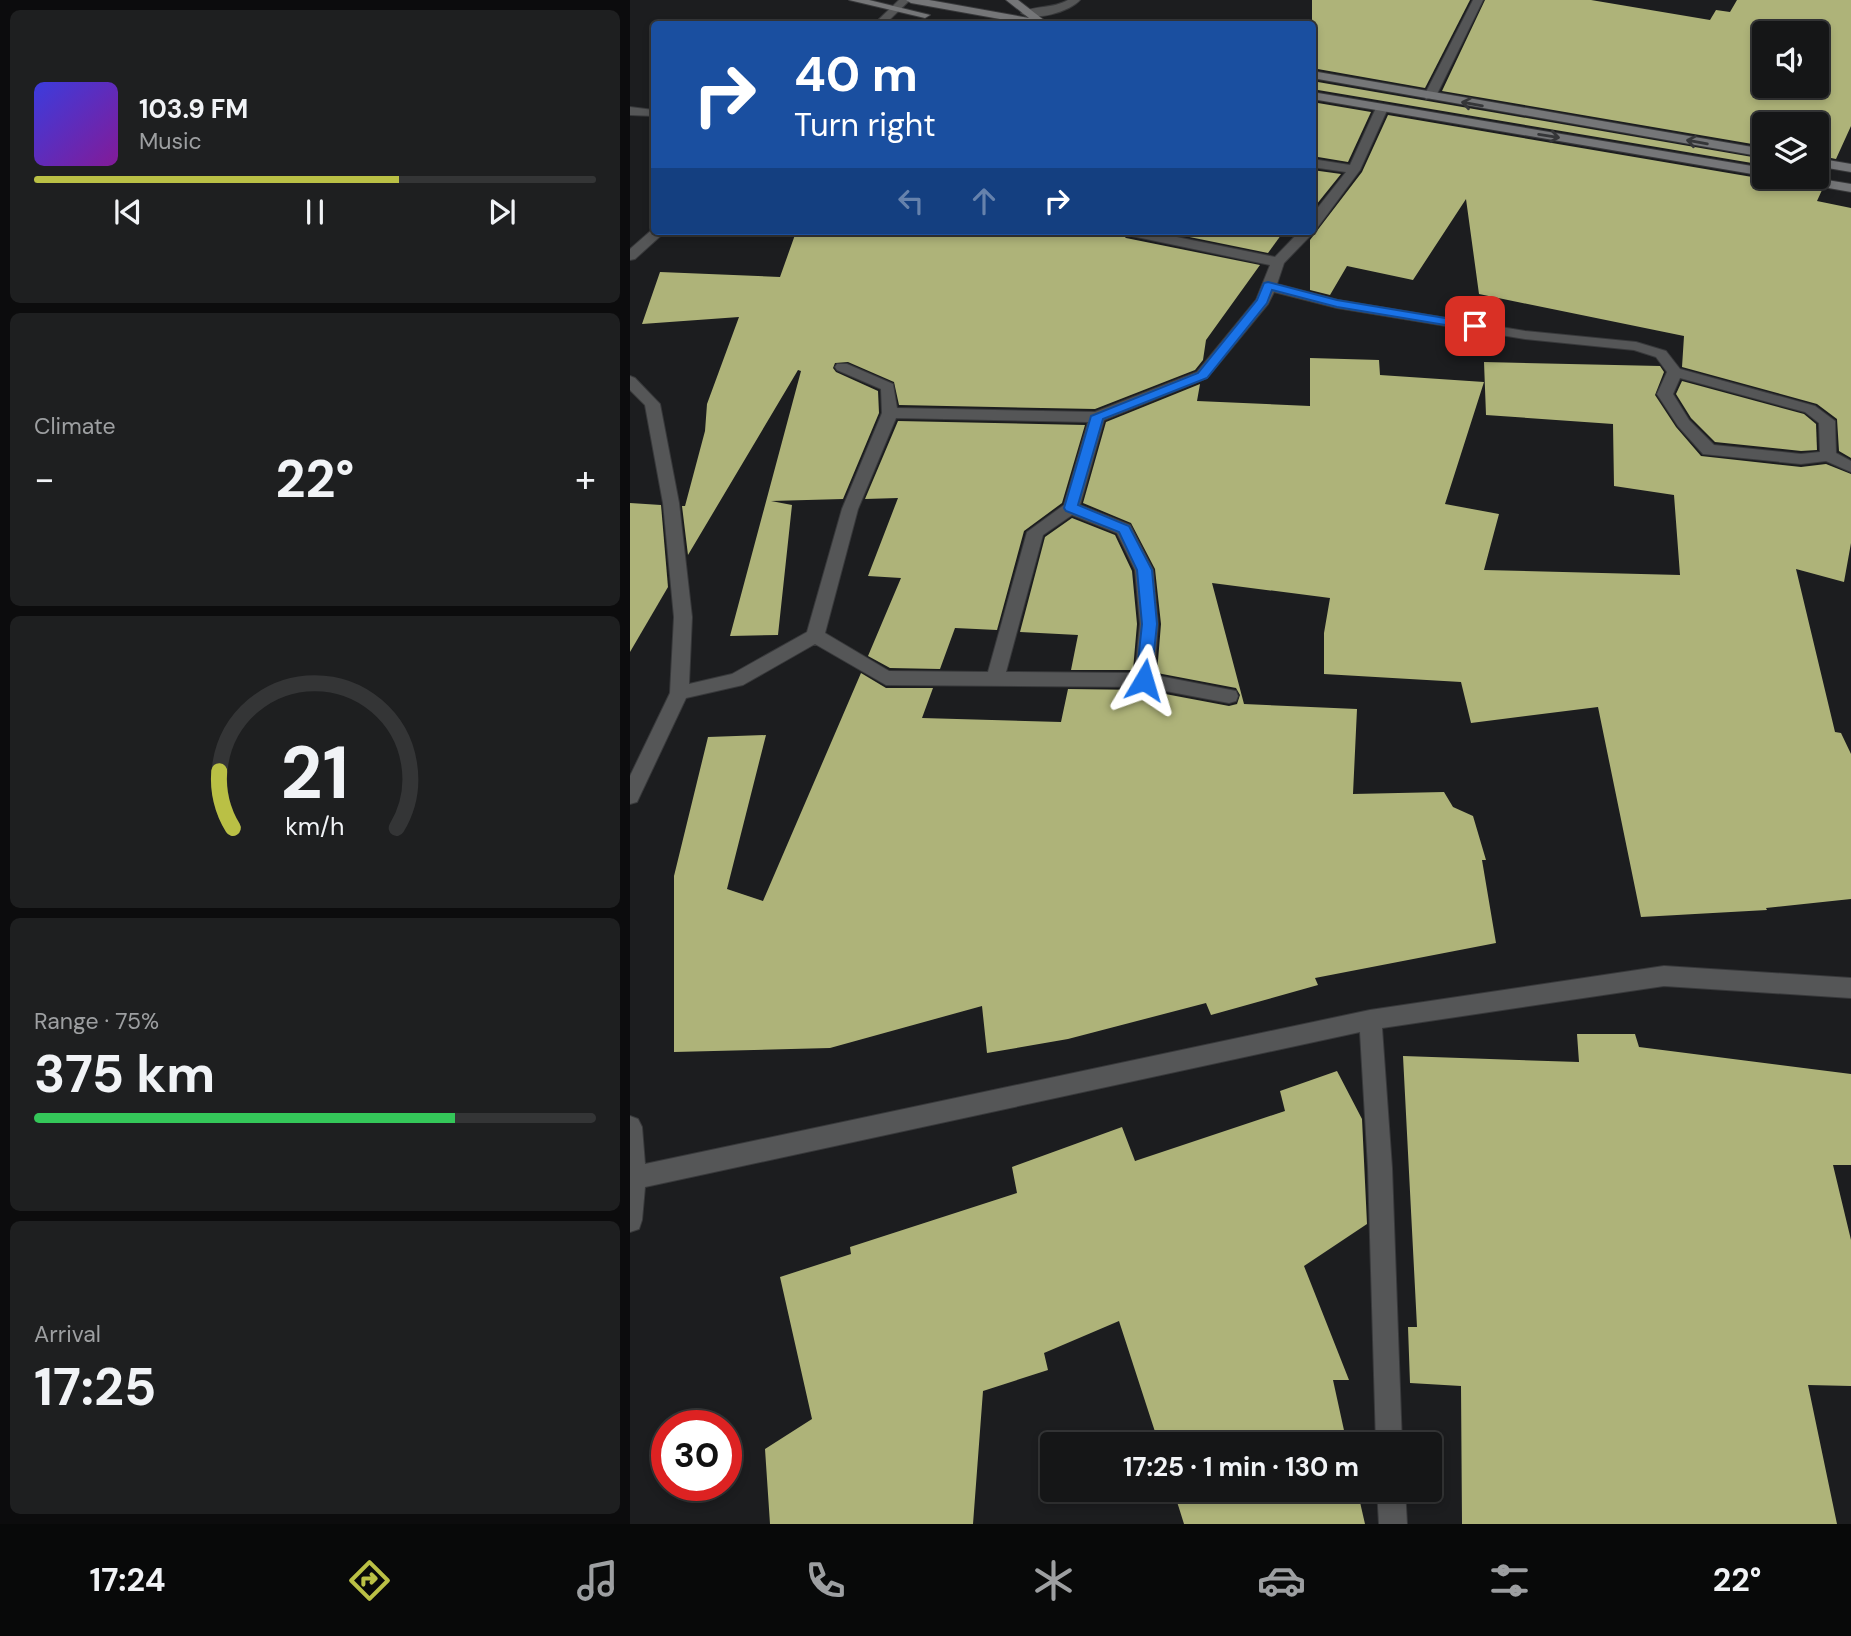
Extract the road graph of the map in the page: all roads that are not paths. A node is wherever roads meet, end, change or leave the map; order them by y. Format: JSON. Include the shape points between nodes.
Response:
{"nodes":[{"id":1,"x":854,"y":0,"type":"edge"},
{"id":2,"x":919,"y":0,"type":"edge"},
{"id":3,"x":982,"y":0,"type":"edge"},
{"id":4,"x":1011,"y":0,"type":"edge"},
{"id":5,"x":1075,"y":0,"type":"edge"},
{"id":6,"x":1478,"y":0,"type":"edge"},
{"id":7,"x":901,"y":4,"type":"edge"},
{"id":8,"x":959,"y":4,"type":"edge"},
{"id":9,"x":1026,"y":13,"type":"junction"},
{"id":10,"x":934,"y":17,"type":"junction"},
{"id":11,"x":882,"y":21,"type":"edge"},
{"id":12,"x":959,"y":21,"type":"edge"},
{"id":13,"x":970,"y":21,"type":"edge"},
{"id":14,"x":1032,"y":21,"type":"edge"},
{"id":15,"x":1040,"y":21,"type":"edge"},
{"id":16,"x":1316,"y":76,"type":"edge"},
{"id":17,"x":1316,"y":96,"type":"edge"},
{"id":18,"x":1430,"y":96,"type":"junction"},
{"id":19,"x":1382,"y":108,"type":"junction"},
{"id":20,"x":630,"y":111,"type":"edge"},
{"id":21,"x":651,"y":113,"type":"edge"},
{"id":22,"x":1752,"y":151,"type":"edge"},
{"id":23,"x":1316,"y":164,"type":"edge"},
{"id":24,"x":1829,"y":164,"type":"edge"},
{"id":25,"x":1851,"y":168,"type":"edge"},
{"id":26,"x":1354,"y":170,"type":"junction"},
{"id":27,"x":1752,"y":170,"type":"edge"},
{"id":28,"x":1829,"y":184,"type":"edge"},
{"id":29,"x":1851,"y":188,"type":"edge"},
{"id":30,"x":1316,"y":220,"type":"edge"},
{"id":31,"x":654,"y":235,"type":"edge"},
{"id":32,"x":1146,"y":235,"type":"edge"},
{"id":33,"x":1303,"y":235,"type":"edge"},
{"id":34,"x":630,"y":256,"type":"edge"},
{"id":35,"x":1278,"y":262,"type":"junction"},
{"id":36,"x":1268,"y":286,"type":"junction"},
{"id":37,"x":842,"y":367,"type":"dead end"},
{"id":38,"x":1675,"y":372,"type":"junction"},
{"id":39,"x":630,"y":381,"type":"edge"},
{"id":40,"x":890,"y":413,"type":"junction"},
{"id":41,"x":1097,"y":416,"type":"junction"},
{"id":42,"x":1828,"y":456,"type":"junction"},
{"id":43,"x":1851,"y":467,"type":"edge"},
{"id":44,"x":1071,"y":508,"type":"junction"},
{"id":45,"x":815,"y":636,"type":"junction"},
{"id":46,"x":996,"y":677,"type":"junction"},
{"id":47,"x":1144,"y":680,"type":"junction"},
{"id":48,"x":679,"y":693,"type":"junction"},
{"id":49,"x":1229,"y":696,"type":"dead end"},
{"id":50,"x":630,"y":796,"type":"edge"},
{"id":51,"x":1851,"y":988,"type":"edge"},
{"id":52,"x":1370,"y":1020,"type":"junction"},
{"id":53,"x":630,"y":1127,"type":"edge"},
{"id":54,"x":632,"y":1179,"type":"edge"},
{"id":55,"x":630,"y":1220,"type":"edge"},
{"id":56,"x":1389,"y":1432,"type":"edge"},
{"id":57,"x":1391,"y":1502,"type":"edge"},
{"id":58,"x":1392,"y":1524,"type":"edge"}],
"edges":[{"from":1,"to":7,"type":"main road"},
{"from":2,"to":8,"type":"main road"},
{"from":3,"to":8,"type":"main road"},
{"from":4,"to":9,"type":"main road"},
{"from":5,"to":9,"type":"street","via":[[1055,9]]},
{"from":6,"to":18,"type":"street"},
{"from":7,"to":10,"type":"main road"},
{"from":7,"to":11,"type":"street"},
{"from":8,"to":10,"type":"main road"},
{"from":8,"to":13,"type":"main road"},
{"from":8,"to":14,"type":"main road"},
{"from":9,"to":15,"type":"main road"},
{"from":10,"to":12,"type":"main road"},
{"from":16,"to":18,"type":"main road"},
{"from":17,"to":19,"type":"main road"},
{"from":22,"to":18,"type":"main road","one_way":true},
{"from":19,"to":26,"type":"street"},
{"from":19,"to":27,"type":"main road","one_way":true},
{"from":20,"to":21,"type":"street"},
{"from":23,"to":26,"type":"street"},
{"from":24,"to":25,"type":"main road"},
{"from":26,"to":30,"type":"street"},
{"from":28,"to":29,"type":"main road"},
{"from":31,"to":34,"type":"street"},
{"from":32,"to":35,"type":"street"},
{"from":33,"to":35,"type":"street"},
{"from":35,"to":36,"type":"street"},
{"from":36,"to":38,"type":"street","via":[[1337,304],[1525,335],[1636,346],[1661,354]]},
{"from":36,"to":41,"type":"street","via":[[1263,301],[1202,375]]},
{"from":37,"to":40,"type":"street","via":[[888,387]]},
{"from":38,"to":42,"type":"street","via":[[1810,409],[1827,421]]},
{"from":38,"to":42,"type":"street","via":[[1665,394],[1683,423],[1709,450],[1801,460]]},
{"from":39,"to":48,"type":"street","via":[[652,404],[671,503],[683,618]]},
{"from":40,"to":41,"type":"street"},
{"from":40,"to":45,"type":"street","via":[[850,509]]},
{"from":41,"to":44,"type":"street"},
{"from":42,"to":43,"type":"street"},
{"from":44,"to":46,"type":"street","via":[[1035,532]]},
{"from":44,"to":47,"type":"street","via":[[1125,529],[1144,570],[1149,624]]},
{"from":45,"to":46,"type":"street","via":[[886,678]]},
{"from":45,"to":48,"type":"street","via":[[737,680]]},
{"from":46,"to":47,"type":"street"},
{"from":47,"to":49,"type":"street"},
{"from":48,"to":50,"type":"street"},
{"from":51,"to":52,"type":"street","via":[[1664,976]]},
{"from":52,"to":54,"type":"street"},
{"from":52,"to":56,"type":"street"},
{"from":53,"to":54,"type":"street"},
{"from":54,"to":55,"type":"street"},
{"from":57,"to":58,"type":"street"}]}
